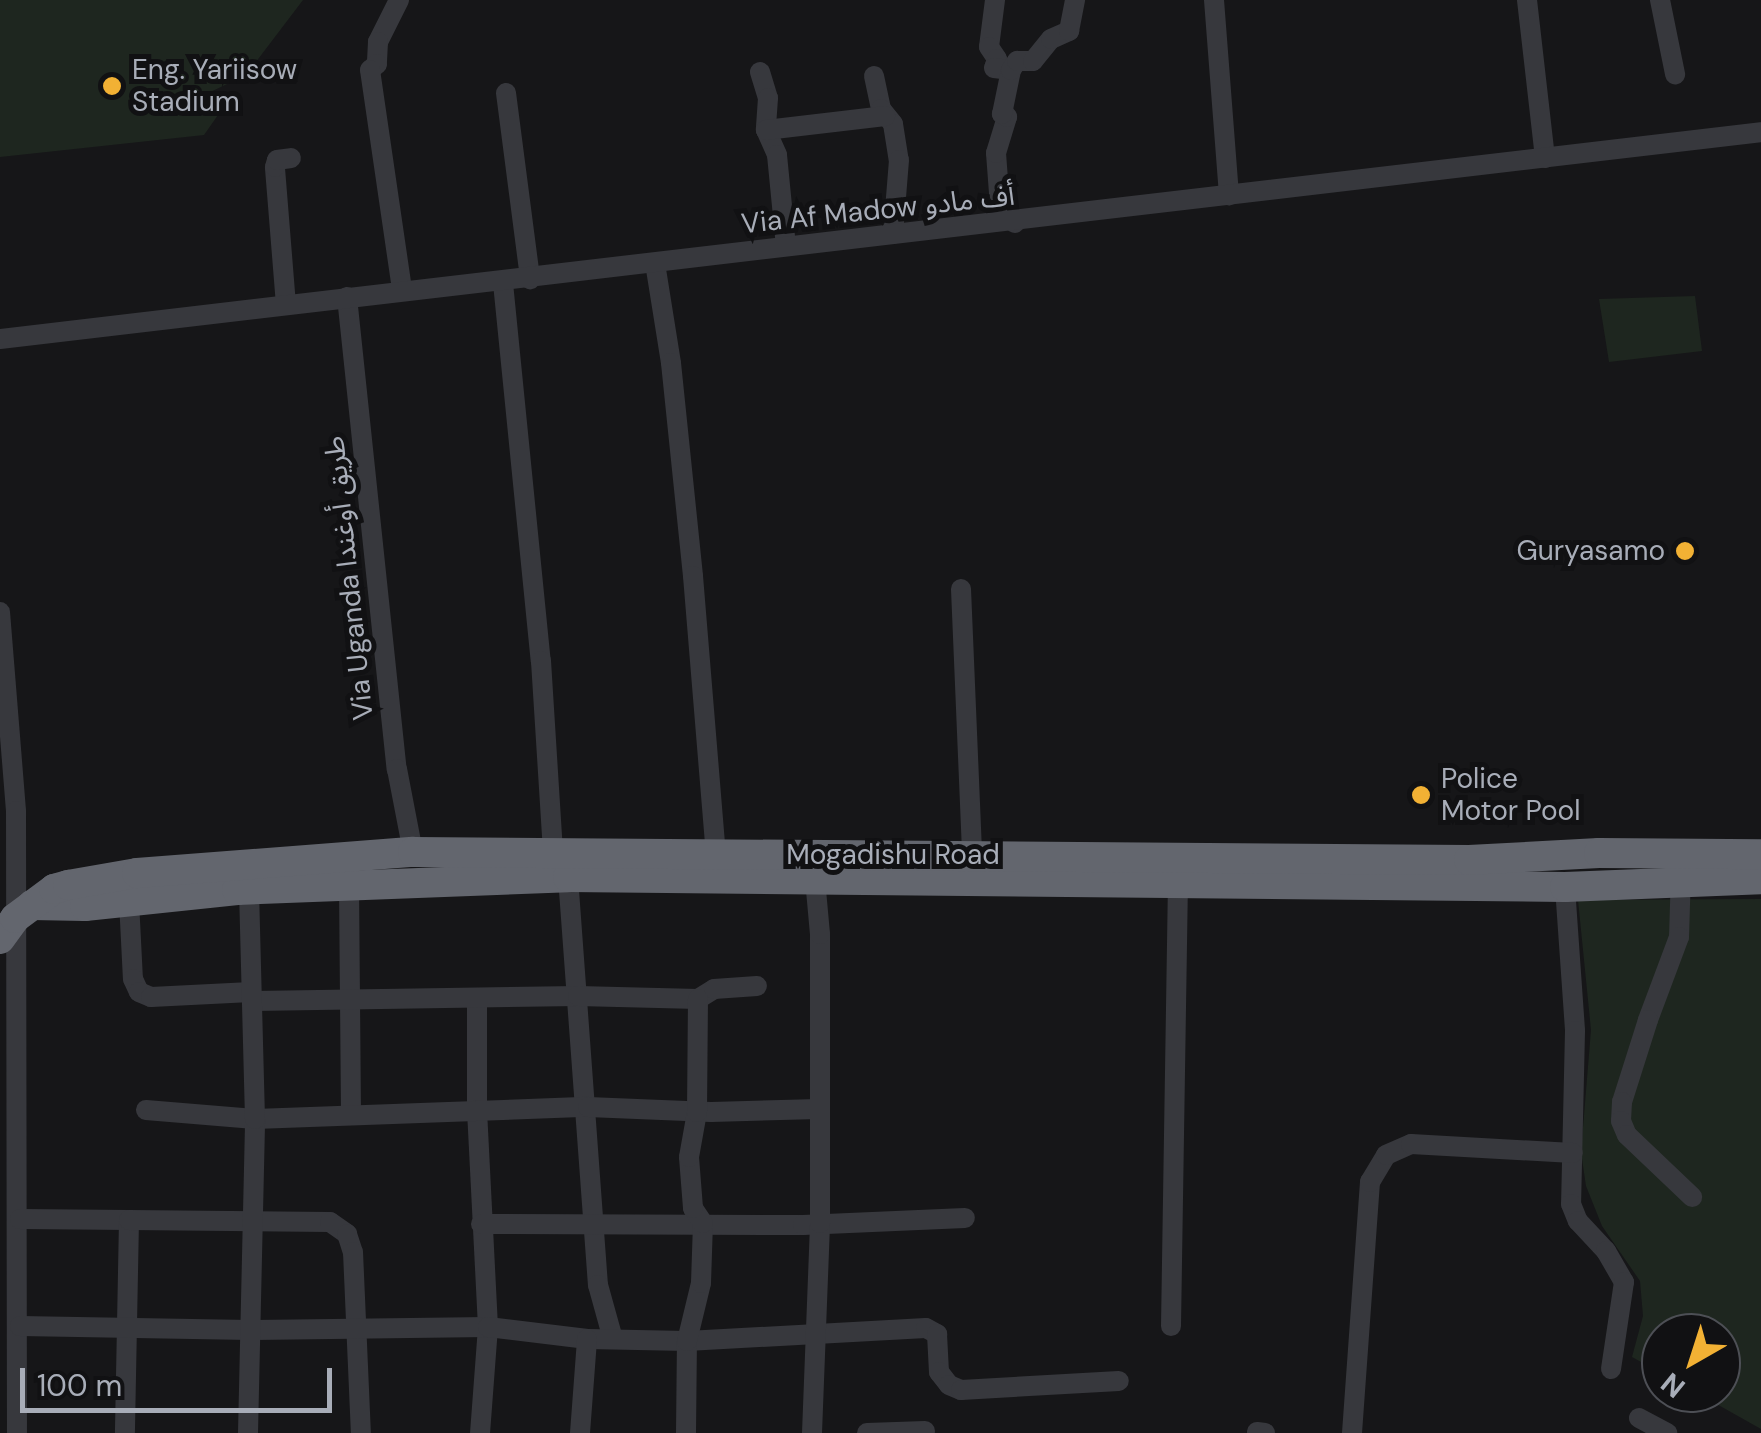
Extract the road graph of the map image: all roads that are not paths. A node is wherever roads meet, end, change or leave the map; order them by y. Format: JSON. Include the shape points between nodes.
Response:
{"nodes":[{"id":1,"x":399,"y":0,"type":"edge"},
{"id":2,"x":995,"y":0,"type":"edge"},
{"id":3,"x":1075,"y":0,"type":"edge"},
{"id":4,"x":1214,"y":0,"type":"edge"},
{"id":5,"x":1527,"y":0,"type":"edge"},
{"id":6,"x":1660,"y":0,"type":"edge"},
{"id":7,"x":1011,"y":70,"type":"junction"},
{"id":8,"x":760,"y":72,"type":"dead end"},
{"id":9,"x":1675,"y":74,"type":"dead end"},
{"id":10,"x":874,"y":76,"type":"dead end"},
{"id":11,"x":506,"y":93,"type":"dead end"},
{"id":12,"x":884,"y":116,"type":"junction"},
{"id":13,"x":766,"y":130,"type":"junction"},
{"id":14,"x":1761,"y":132,"type":"edge"},
{"id":15,"x":291,"y":158,"type":"dead end"},
{"id":16,"x":1545,"y":158,"type":"junction"},
{"id":17,"x":1229,"y":195,"type":"junction"},
{"id":18,"x":1015,"y":223,"type":"junction"},
{"id":19,"x":893,"y":234,"type":"junction"},
{"id":20,"x":786,"y":246,"type":"junction"},
{"id":21,"x":655,"y":262,"type":"junction"},
{"id":22,"x":530,"y":279,"type":"junction"},
{"id":23,"x":503,"y":284,"type":"junction"},
{"id":24,"x":402,"y":290,"type":"junction"},
{"id":25,"x":347,"y":297,"type":"junction"},
{"id":26,"x":286,"y":305,"type":"junction"},
{"id":27,"x":0,"y":339,"type":"edge"},
{"id":28,"x":961,"y":590,"type":"dead end"},
{"id":29,"x":0,"y":612,"type":"edge"},
{"id":30,"x":412,"y":852,"type":"junction"},
{"id":31,"x":1761,"y":854,"type":"edge"},
{"id":32,"x":716,"y":856,"type":"junction"},
{"id":33,"x":972,"y":856,"type":"junction"},
{"id":34,"x":560,"y":866,"type":"junction"},
{"id":35,"x":814,"y":867,"type":"junction"},
{"id":36,"x":1681,"y":867,"type":"junction"},
{"id":37,"x":1074,"y":868,"type":"junction"},
{"id":38,"x":1235,"y":870,"type":"junction"},
{"id":39,"x":1761,"y":879,"type":"edge"},
{"id":40,"x":1178,"y":882,"type":"junction"},
{"id":41,"x":349,"y":884,"type":"junction"},
{"id":42,"x":1565,"y":887,"type":"junction"},
{"id":43,"x":249,"y":890,"type":"junction"},
{"id":44,"x":130,"y":901,"type":"junction"},
{"id":45,"x":12,"y":916,"type":"edge"},
{"id":46,"x":757,"y":986,"type":"dead end"},
{"id":47,"x":251,"y":996,"type":"junction"},
{"id":48,"x":353,"y":996,"type":"junction"},
{"id":49,"x":578,"y":996,"type":"junction"},
{"id":50,"x":477,"y":998,"type":"junction"},
{"id":51,"x":698,"y":1000,"type":"junction"},
{"id":52,"x":588,"y":1107,"type":"junction"},
{"id":53,"x":818,"y":1109,"type":"junction"},
{"id":54,"x":146,"y":1110,"type":"dead end"},
{"id":55,"x":477,"y":1110,"type":"junction"},
{"id":56,"x":697,"y":1112,"type":"junction"},
{"id":57,"x":351,"y":1114,"type":"junction"},
{"id":58,"x":255,"y":1120,"type":"junction"},
{"id":59,"x":1573,"y":1153,"type":"junction"},
{"id":60,"x":1692,"y":1197,"type":"dead end"},
{"id":61,"x":964,"y":1218,"type":"dead end"},
{"id":62,"x":20,"y":1219,"type":"junction"},
{"id":63,"x":129,"y":1220,"type":"junction"},
{"id":64,"x":253,"y":1220,"type":"junction"},
{"id":65,"x":703,"y":1223,"type":"junction"},
{"id":66,"x":820,"y":1223,"type":"junction"},
{"id":67,"x":481,"y":1224,"type":"junction"},
{"id":68,"x":594,"y":1227,"type":"junction"},
{"id":69,"x":20,"y":1326,"type":"junction"},
{"id":70,"x":1171,"y":1326,"type":"dead end"},
{"id":71,"x":488,"y":1327,"type":"junction"},
{"id":72,"x":127,"y":1329,"type":"junction"},
{"id":73,"x":250,"y":1330,"type":"junction"},
{"id":74,"x":354,"y":1330,"type":"junction"},
{"id":75,"x":813,"y":1335,"type":"junction"},
{"id":76,"x":587,"y":1339,"type":"junction"},
{"id":77,"x":613,"y":1339,"type":"junction"},
{"id":78,"x":687,"y":1341,"type":"junction"},
{"id":79,"x":1611,"y":1369,"type":"dead end"},
{"id":80,"x":1119,"y":1381,"type":"dead end"},
{"id":81,"x":1639,"y":1418,"type":"dead end"},
{"id":82,"x":925,"y":1431,"type":"edge"},
{"id":83,"x":1257,"y":1432,"type":"edge"},
{"id":84,"x":17,"y":1433,"type":"edge"},
{"id":85,"x":124,"y":1433,"type":"edge"},
{"id":86,"x":248,"y":1433,"type":"edge"},
{"id":87,"x":361,"y":1433,"type":"edge"},
{"id":88,"x":480,"y":1433,"type":"edge"},
{"id":89,"x":580,"y":1433,"type":"edge"},
{"id":90,"x":686,"y":1433,"type":"edge"},
{"id":91,"x":812,"y":1433,"type":"edge"},
{"id":92,"x":867,"y":1433,"type":"edge"},
{"id":93,"x":1265,"y":1433,"type":"edge"},
{"id":94,"x":1352,"y":1433,"type":"edge"},
{"id":95,"x":1667,"y":1433,"type":"edge"}],
"edges":[{"from":1,"to":24,"type":"street","via":[[370,70]]},
{"from":2,"to":7,"type":"street","via":[[994,68]]},
{"from":3,"to":7,"type":"street","via":[[1069,31]]},
{"from":4,"to":17,"type":"street"},
{"from":5,"to":16,"type":"street"},
{"from":6,"to":9,"type":"street"},
{"from":7,"to":18,"type":"street","via":[[996,154],[999,193]]},
{"from":8,"to":13,"type":"street","via":[[768,98]]},
{"from":10,"to":12,"type":"street"},
{"from":11,"to":22,"type":"street"},
{"from":12,"to":13,"type":"street"},
{"from":12,"to":19,"type":"street","via":[[899,160]]},
{"from":13,"to":20,"type":"street","via":[[778,155]]},
{"from":14,"to":16,"type":"street","name":"Via Af Madow أف مادو"},
{"from":15,"to":26,"type":"street","via":[[275,167]]},
{"from":16,"to":17,"type":"street","name":"Via Af Madow أف مادو"},
{"from":17,"to":18,"type":"street","name":"Via Af Madow أف مادو"},
{"from":18,"to":19,"type":"street","name":"Via Af Madow أف مادو"},
{"from":19,"to":20,"type":"street","name":"Via Af Madow أف مادو"},
{"from":20,"to":21,"type":"street","name":"Via Af Madow أف مادو"},
{"from":21,"to":22,"type":"street","name":"Via Af Madow أف مادو"},
{"from":21,"to":32,"type":"street","via":[[671,363]]},
{"from":22,"to":23,"type":"street","name":"Via Af Madow أف مادو"},
{"from":23,"to":24,"type":"street","name":"Via Af Madow أف مادو"},
{"from":23,"to":34,"type":"street"},
{"from":24,"to":25,"type":"street","name":"Via Af Madow أف مادو"},
{"from":25,"to":26,"type":"street","name":"Via Af Madow أف مادو"},
{"from":25,"to":30,"type":"street","name":"Via Uganda طريق أوغندا","via":[[397,769]]},
{"from":26,"to":27,"type":"street","name":"Via Af Madow أف مادو"},
{"from":28,"to":33,"type":"street"},
{"from":29,"to":45,"type":"street","via":[[16,811]]},
{"from":30,"to":34,"type":"highway","name":"Mogadishu Road"},
{"from":30,"to":45,"type":"highway","name":"Mogadishu Road","via":[[137,872],[54,888]]},
{"from":31,"to":36,"type":"highway","name":"Mogadishu Road"},
{"from":32,"to":34,"type":"highway","name":"Mogadishu Road"},
{"from":32,"to":35,"type":"highway","name":"Mogadishu Road"},
{"from":33,"to":35,"type":"highway","name":"Mogadishu Road"},
{"from":33,"to":37,"type":"highway","name":"Mogadishu Road"},
{"from":34,"to":35,"type":"highway","name":"Mogadishu Road"},
{"from":34,"to":41,"type":"highway","name":"Mogadishu Road"},
{"from":34,"to":49,"type":"street"},
{"from":35,"to":37,"type":"highway","name":"Mogadishu Road"},
{"from":35,"to":53,"type":"street"},
{"from":36,"to":38,"type":"highway","name":"Mogadishu Road","via":[[1599,853]]},
{"from":36,"to":39,"type":"highway","name":"Mogadishu Road"},
{"from":36,"to":42,"type":"highway","name":"Mogadishu Road"},
{"from":36,"to":60,"type":"street","via":[[1680,937],[1642,1036],[1622,1121],[1627,1135]]},
{"from":37,"to":38,"type":"highway","name":"Mogadishu Road"},
{"from":37,"to":40,"type":"highway","name":"Mogadishu Road"},
{"from":38,"to":40,"type":"highway","name":"Mogadishu Road"},
{"from":38,"to":42,"type":"highway","name":"Mogadishu Road"},
{"from":40,"to":70,"type":"street"},
{"from":41,"to":43,"type":"highway","name":"Mogadishu Road"},
{"from":41,"to":48,"type":"street"},
{"from":42,"to":59,"type":"street","via":[[1575,1031]]},
{"from":43,"to":44,"type":"highway","name":"Mogadishu Road"},
{"from":43,"to":47,"type":"street"},
{"from":44,"to":45,"type":"highway","name":"Mogadishu Road"},
{"from":44,"to":47,"type":"street","via":[[139,992]]},
{"from":45,"to":62,"type":"street"},
{"from":46,"to":51,"type":"street","via":[[714,989]]},
{"from":47,"to":48,"type":"street"},
{"from":47,"to":58,"type":"street"},
{"from":48,"to":50,"type":"street"},
{"from":48,"to":57,"type":"street"},
{"from":49,"to":50,"type":"street"},
{"from":49,"to":51,"type":"street"},
{"from":49,"to":52,"type":"street"},
{"from":50,"to":55,"type":"street"},
{"from":51,"to":56,"type":"street"},
{"from":52,"to":55,"type":"street"},
{"from":52,"to":56,"type":"street"},
{"from":52,"to":68,"type":"street"},
{"from":53,"to":56,"type":"street"},
{"from":53,"to":66,"type":"street"},
{"from":54,"to":58,"type":"street"},
{"from":55,"to":57,"type":"street"},
{"from":55,"to":67,"type":"street"},
{"from":56,"to":65,"type":"street","via":[[690,1156],[693,1208]]},
{"from":57,"to":58,"type":"street"},
{"from":58,"to":64,"type":"street"},
{"from":59,"to":79,"type":"street","via":[[1571,1204],[1578,1222],[1624,1282]]},
{"from":59,"to":94,"type":"street","via":[[1412,1144],[1386,1154],[1370,1182]]},
{"from":61,"to":66,"type":"street"},
{"from":62,"to":63,"type":"street"},
{"from":62,"to":69,"type":"street"},
{"from":63,"to":64,"type":"street"},
{"from":63,"to":72,"type":"street"},
{"from":64,"to":73,"type":"street"},
{"from":64,"to":74,"type":"street","via":[[330,1222],[347,1234]]},
{"from":65,"to":66,"type":"street"},
{"from":65,"to":68,"type":"street"},
{"from":65,"to":78,"type":"street","via":[[701,1283]]},
{"from":66,"to":75,"type":"street"},
{"from":67,"to":68,"type":"street"},
{"from":67,"to":71,"type":"street"},
{"from":68,"to":77,"type":"street","via":[[598,1285]]},
{"from":69,"to":72,"type":"street"},
{"from":69,"to":84,"type":"street"},
{"from":71,"to":74,"type":"street"},
{"from":71,"to":76,"type":"street"},
{"from":71,"to":88,"type":"street"},
{"from":72,"to":73,"type":"street"},
{"from":72,"to":85,"type":"street"},
{"from":73,"to":74,"type":"street"},
{"from":73,"to":86,"type":"street"},
{"from":74,"to":87,"type":"street"},
{"from":75,"to":78,"type":"street"},
{"from":75,"to":80,"type":"street","via":[[926,1328],[937,1334],[939,1372],[961,1390]]},
{"from":75,"to":91,"type":"street"},
{"from":76,"to":77,"type":"street"},
{"from":76,"to":89,"type":"street"},
{"from":77,"to":78,"type":"street"},
{"from":78,"to":90,"type":"street"},
{"from":81,"to":95,"type":"street"},
{"from":82,"to":92,"type":"street"},
{"from":83,"to":93,"type":"street"}]}
